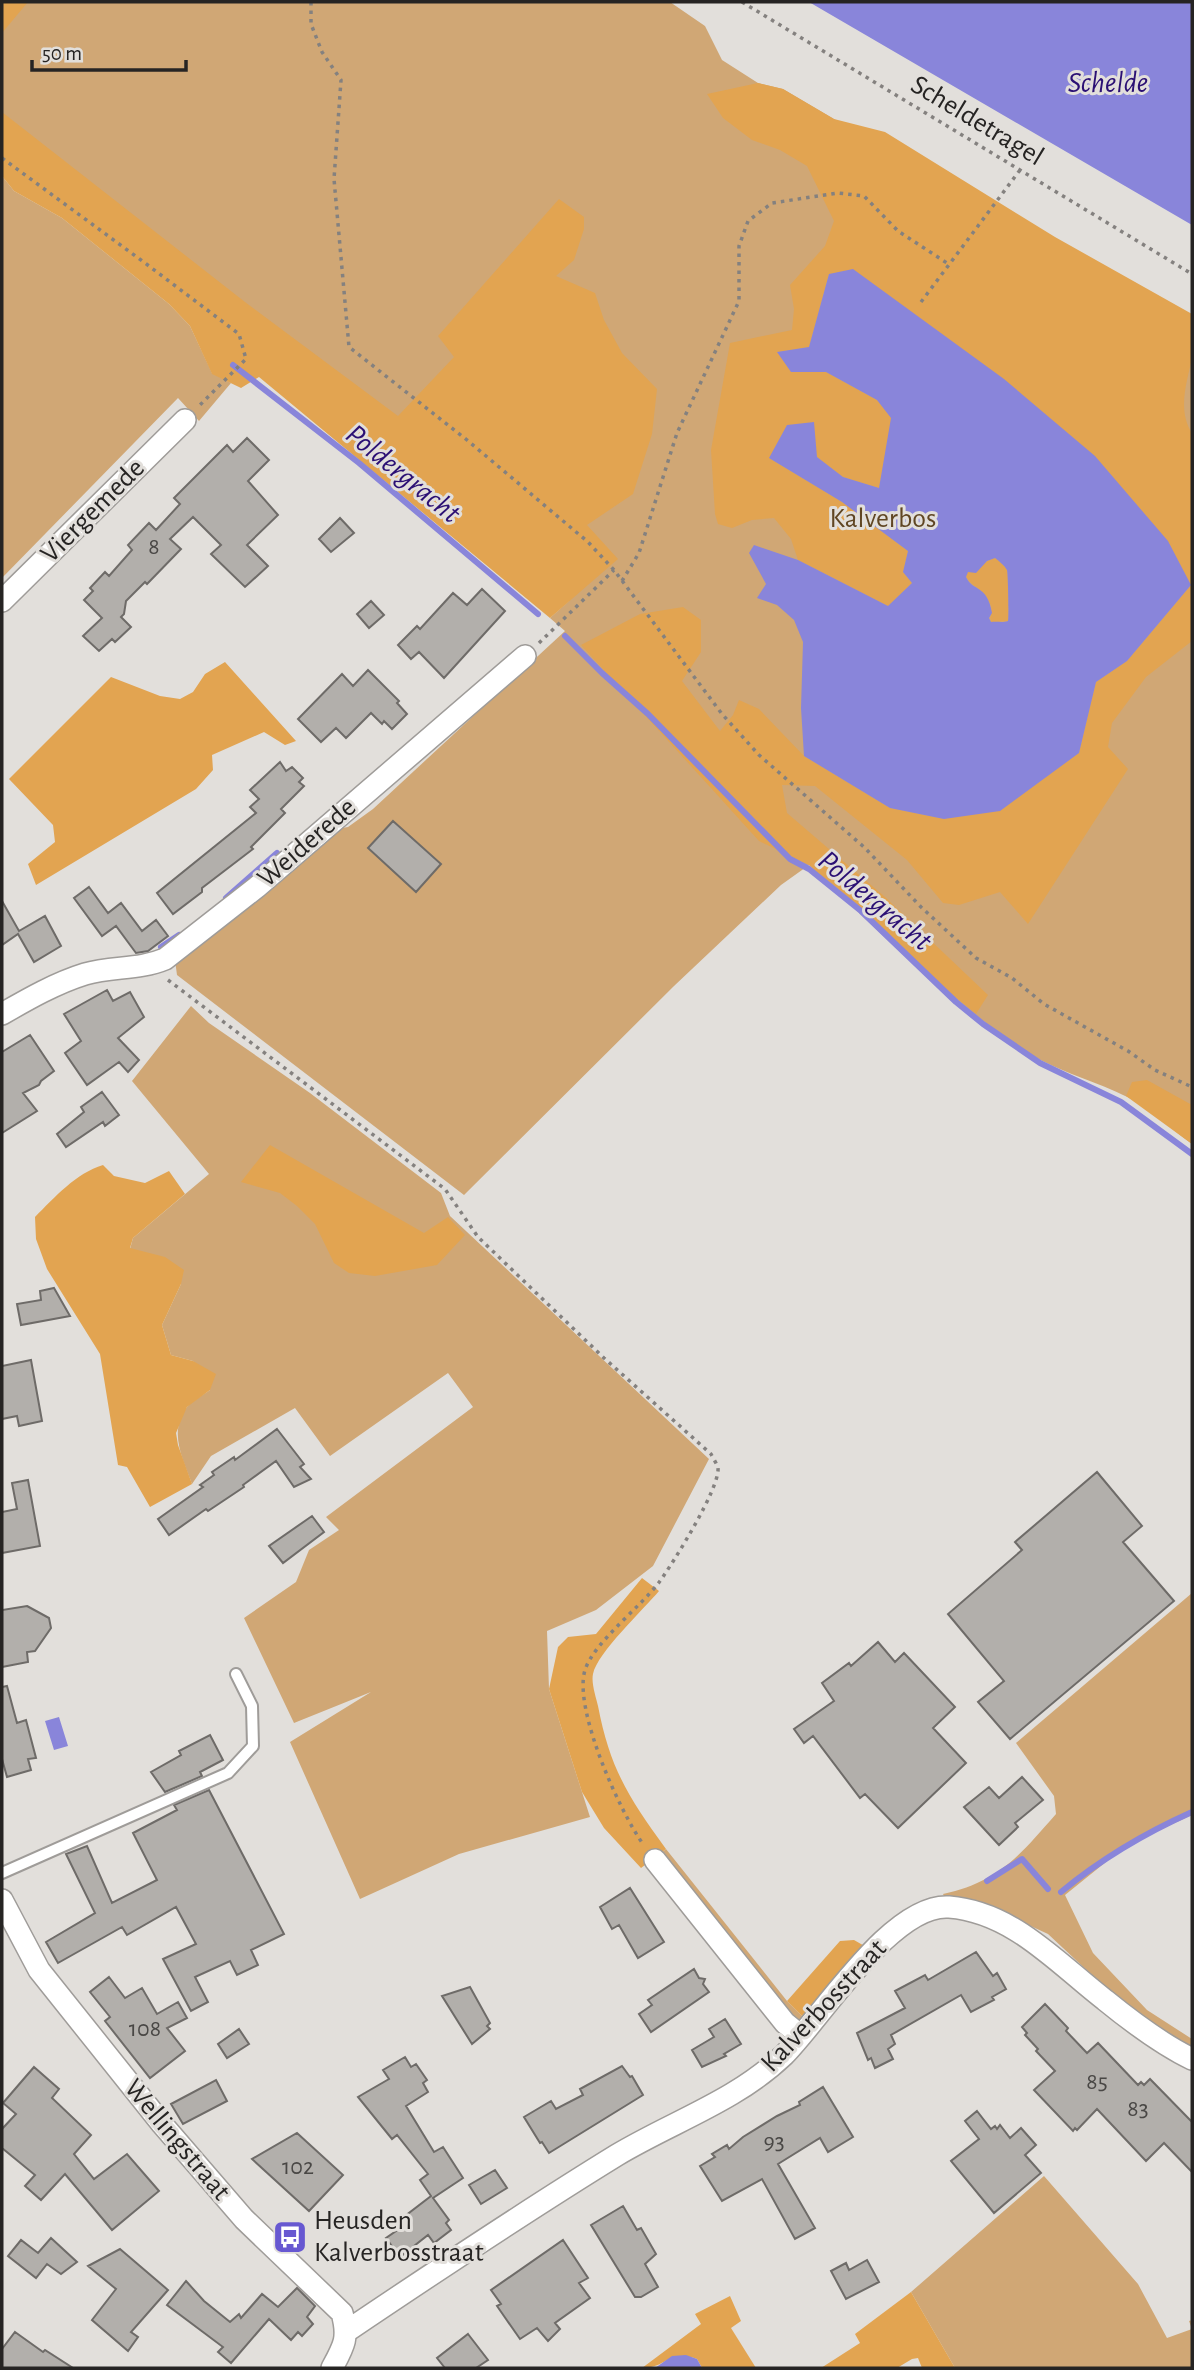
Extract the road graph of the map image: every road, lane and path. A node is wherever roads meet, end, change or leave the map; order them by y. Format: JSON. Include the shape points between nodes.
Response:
{"nodes":[{"id":1,"x":312,"y":2,"type":"edge"},
{"id":2,"x":742,"y":2,"type":"edge"},
{"id":3,"x":2,"y":158,"type":"edge"},
{"id":4,"x":1020,"y":170,"type":"junction"},
{"id":5,"x":950,"y":265,"type":"junction"},
{"id":6,"x":1192,"y":274,"type":"edge"},
{"id":7,"x":921,"y":302,"type":"dead end"},
{"id":8,"x":185,"y":420,"type":"joint"},
{"id":9,"x":614,"y":570,"type":"junction"},
{"id":10,"x":622,"y":581,"type":"junction"},
{"id":11,"x":2,"y":601,"type":"edge"},
{"id":12,"x":525,"y":656,"type":"joint"},
{"id":13,"x":149,"y":966,"type":"junction"},
{"id":14,"x":2,"y":1014,"type":"edge"},
{"id":15,"x":1192,"y":1087,"type":"edge"},
{"id":16,"x":236,"y":1674,"type":"dead end"},
{"id":17,"x":655,"y":1860,"type":"joint"},
{"id":18,"x":2,"y":1874,"type":"edge"},
{"id":19,"x":2,"y":1900,"type":"edge"},
{"id":20,"x":801,"y":2036,"type":"junction"},
{"id":21,"x":1192,"y":2059,"type":"edge"},
{"id":22,"x":347,"y":2331,"type":"junction"},
{"id":23,"x":331,"y":2368,"type":"edge"}],
"edges":[{"from":1,"to":9,"type":"path","via":[[311,24],[322,52],[341,80],[334,179],[348,347],[478,448]]},
{"from":2,"to":4,"type":"path","name":"Scheldetragel"},
{"from":3,"to":8,"type":"path","via":[[239,334],[246,359]]},
{"from":4,"to":5,"type":"path"},
{"from":4,"to":6,"type":"path","name":"Scheldetragel"},
{"from":5,"to":7,"type":"path"},
{"from":5,"to":10,"type":"path","via":[[898,230],[864,196],[838,193],[772,203],[748,221],[739,246],[739,300],[677,433],[639,553]]},
{"from":8,"to":11,"type":"street","name":"Viergemede"},
{"from":9,"to":10,"type":"path"},
{"from":9,"to":12,"type":"path"},
{"from":10,"to":15,"type":"path","via":[[722,714],[759,755],[866,848],[976,958],[1012,978],[1044,1004]]},
{"from":12,"to":13,"type":"street","name":"Weiderede","via":[[257,887]]},
{"from":13,"to":14,"type":"street","name":"Weiderede","via":[[86,974]]},
{"from":13,"to":17,"type":"path","via":[[445,1189],[478,1237],[711,1454],[718,1469],[703,1511],[660,1581],[601,1643],[584,1671],[585,1706],[607,1776],[631,1826]]},
{"from":16,"to":18,"type":"lane","via":[[253,1706],[253,1746],[228,1773]]},
{"from":17,"to":20,"type":"street","via":[[785,2023]]},
{"from":19,"to":22,"type":"street","name":"Wellingstraat","via":[[39,1970],[162,2124],[237,2211],[342,2313]]},
{"from":20,"to":21,"type":"street","name":"Kalverbosstraat","via":[[882,1941],[926,1911],[947,1907],[982,1913],[1015,1928],[1105,2001]]},
{"from":20,"to":22,"type":"street","name":"Kalverbosstraat","via":[[732,2096],[610,2160]]},
{"from":22,"to":23,"type":"street"}]}
